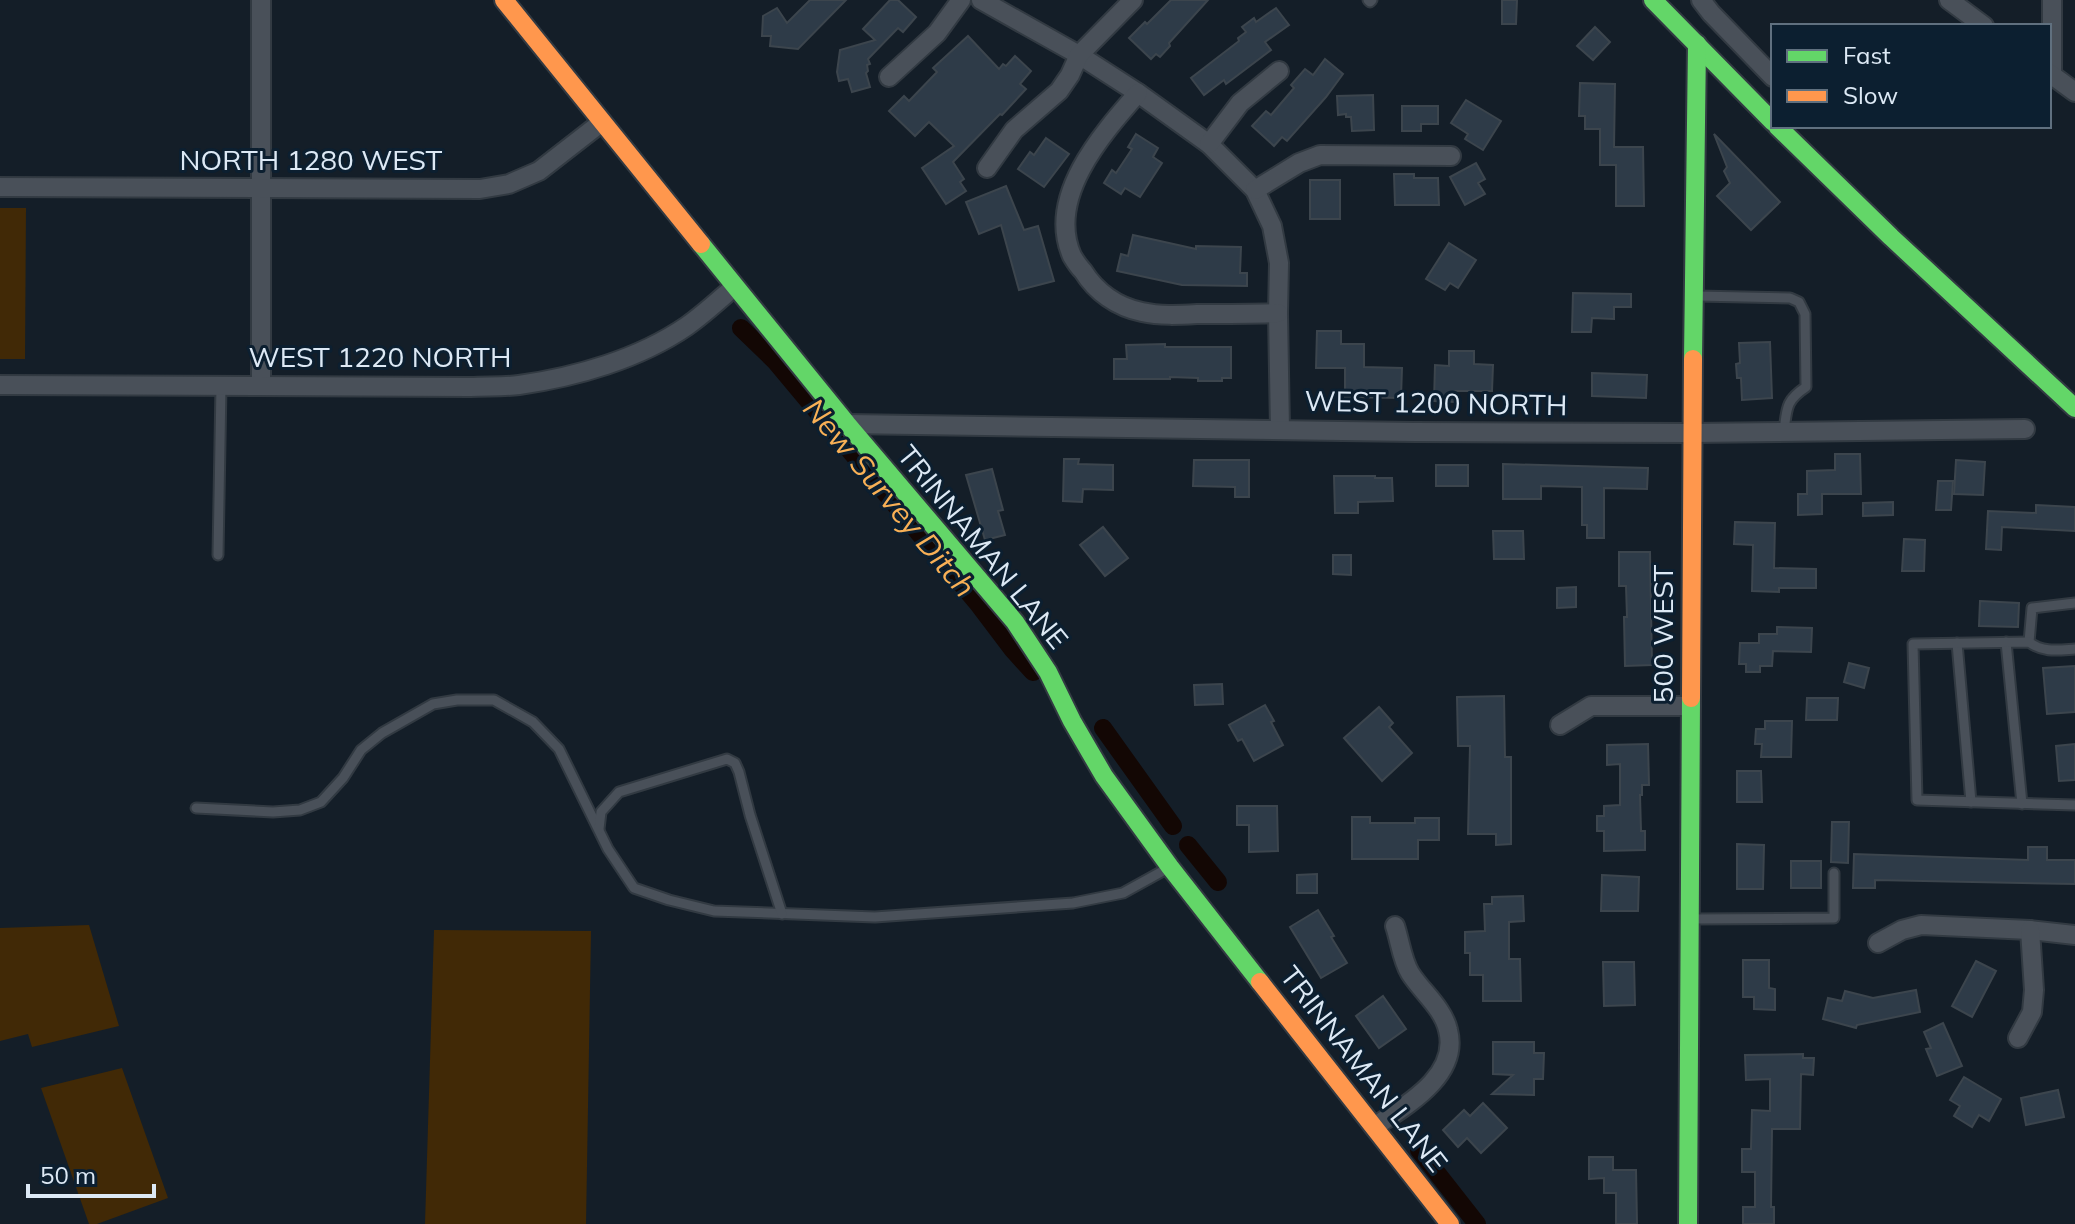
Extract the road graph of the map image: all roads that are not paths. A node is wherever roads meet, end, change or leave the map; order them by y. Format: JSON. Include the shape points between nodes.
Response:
{"nodes":[{"id":1,"x":261,"y":0,"type":"edge"},
{"id":2,"x":504,"y":0,"type":"edge"},
{"id":3,"x":961,"y":0,"type":"edge"},
{"id":4,"x":981,"y":0,"type":"edge"},
{"id":5,"x":1133,"y":0,"type":"edge"},
{"id":6,"x":1653,"y":0,"type":"edge"},
{"id":7,"x":1701,"y":0,"type":"edge"},
{"id":8,"x":1949,"y":0,"type":"edge"},
{"id":9,"x":2052,"y":0,"type":"edge"},
{"id":10,"x":1981,"y":24,"type":"edge"},
{"id":11,"x":2051,"y":37,"type":"edge"},
{"id":12,"x":1697,"y":44,"type":"junction"},
{"id":13,"x":1079,"y":55,"type":"junction"},
{"id":14,"x":1279,"y":71,"type":"dead end"},
{"id":15,"x":1771,"y":75,"type":"edge"},
{"id":16,"x":2051,"y":75,"type":"edge"},
{"id":17,"x":889,"y":77,"type":"dead end"},
{"id":18,"x":2075,"y":92,"type":"edge"},
{"id":19,"x":1138,"y":93,"type":"junction"},
{"id":20,"x":1771,"y":120,"type":"edge"},
{"id":21,"x":602,"y":122,"type":"junction"},
{"id":22,"x":1779,"y":128,"type":"edge"},
{"id":23,"x":1209,"y":144,"type":"junction"},
{"id":24,"x":1451,"y":156,"type":"dead end"},
{"id":25,"x":987,"y":168,"type":"dead end"},
{"id":26,"x":0,"y":187,"type":"edge"},
{"id":27,"x":261,"y":187,"type":"junction"},
{"id":28,"x":1255,"y":190,"type":"junction"},
{"id":29,"x":734,"y":287,"type":"junction"},
{"id":30,"x":1694,"y":296,"type":"junction"},
{"id":31,"x":1278,"y":313,"type":"junction"},
{"id":32,"x":0,"y":385,"type":"edge"},
{"id":33,"x":221,"y":386,"type":"junction"},
{"id":34,"x":261,"y":386,"type":"junction"},
{"id":35,"x":2075,"y":408,"type":"edge"},
{"id":36,"x":847,"y":424,"type":"junction"},
{"id":37,"x":2025,"y":429,"type":"dead end"},
{"id":38,"x":1280,"y":430,"type":"junction"},
{"id":39,"x":1784,"y":431,"type":"junction"},
{"id":40,"x":1692,"y":433,"type":"junction"},
{"id":41,"x":218,"y":555,"type":"dead end"},
{"id":42,"x":2075,"y":603,"type":"edge"},
{"id":43,"x":2006,"y":642,"type":"junction"},
{"id":44,"x":2029,"y":642,"type":"junction"},
{"id":45,"x":1957,"y":643,"type":"junction"},
{"id":46,"x":2075,"y":649,"type":"edge"},
{"id":47,"x":1691,"y":706,"type":"junction"},
{"id":48,"x":1560,"y":725,"type":"dead end"},
{"id":49,"x":1971,"y":802,"type":"junction"},
{"id":50,"x":2022,"y":804,"type":"junction"},
{"id":51,"x":2075,"y":805,"type":"edge"},
{"id":52,"x":196,"y":808,"type":"dead end"},
{"id":53,"x":599,"y":829,"type":"junction"},
{"id":54,"x":1170,"y":867,"type":"junction"},
{"id":55,"x":1834,"y":873,"type":"dead end"},
{"id":56,"x":782,"y":914,"type":"junction"},
{"id":57,"x":1689,"y":919,"type":"junction"},
{"id":58,"x":1395,"y":926,"type":"dead end"},
{"id":59,"x":2030,"y":930,"type":"junction"},
{"id":60,"x":2075,"y":935,"type":"edge"},
{"id":61,"x":1878,"y":943,"type":"dead end"},
{"id":62,"x":2018,"y":1038,"type":"dead end"},
{"id":63,"x":1374,"y":1127,"type":"junction"},
{"id":64,"x":1450,"y":1224,"type":"edge"},
{"id":65,"x":1688,"y":1224,"type":"edge"}],
"edges":[{"from":1,"to":27,"type":"street"},
{"from":2,"to":21,"type":"main road","name":"TRINNAMAN LANE"},
{"from":3,"to":17,"type":"street","via":[[937,33]]},
{"from":4,"to":13,"type":"street"},
{"from":5,"to":13,"type":"street"},
{"from":6,"to":12,"type":"main road"},
{"from":7,"to":15,"type":"street"},
{"from":8,"to":10,"type":"street"},
{"from":9,"to":11,"type":"street"},
{"from":12,"to":20,"type":"main road"},
{"from":12,"to":30,"type":"main road","name":"500 WEST"},
{"from":13,"to":19,"type":"street"},
{"from":13,"to":25,"type":"street","via":[[1059,91],[1014,130]]},
{"from":14,"to":23,"type":"street","via":[[1240,103]]},
{"from":16,"to":18,"type":"street"},
{"from":19,"to":23,"type":"street"},
{"from":19,"to":31,"type":"street","via":[[1075,180],[1066,230],[1072,256],[1109,299],[1142,312]]},
{"from":21,"to":27,"type":"street","name":"NORTH 1280 WEST","via":[[539,171],[509,184],[480,189]]},
{"from":21,"to":29,"type":"main road","name":"TRINNAMAN LANE"},
{"from":22,"to":35,"type":"main road"},
{"from":23,"to":28,"type":"street"},
{"from":24,"to":28,"type":"street","via":[[1320,155]]},
{"from":26,"to":27,"type":"street","name":"NORTH 1280 WEST"},
{"from":27,"to":34,"type":"street"},
{"from":28,"to":31,"type":"street","via":[[1275,238]]},
{"from":29,"to":34,"type":"street","name":"WEST 1220 NORTH","via":[[652,346],[575,374],[470,387]]},
{"from":29,"to":36,"type":"main road","name":"TRINNAMAN LANE"},
{"from":30,"to":39,"type":"lane","via":[[1799,302],[1805,314],[1806,387],[1788,405]]},
{"from":30,"to":40,"type":"main road","name":"500 WEST"},
{"from":31,"to":38,"type":"street"},
{"from":32,"to":33,"type":"street","name":"WEST 1220 NORTH"},
{"from":33,"to":34,"type":"street","name":"WEST 1220 NORTH"},
{"from":33,"to":41,"type":"lane"},
{"from":36,"to":38,"type":"street","name":"WEST 1200 NORTH"},
{"from":36,"to":54,"type":"main road","name":"TRINNAMAN LANE","via":[[1015,622],[1104,776]]},
{"from":37,"to":39,"type":"street","name":"WEST 1200 NORTH"},
{"from":38,"to":40,"type":"street","name":"WEST 1200 NORTH"},
{"from":39,"to":40,"type":"street","name":"WEST 1200 NORTH"},
{"from":40,"to":47,"type":"main road","name":"500 WEST"},
{"from":42,"to":44,"type":"lane","via":[[2032,608]]},
{"from":43,"to":44,"type":"lane"},
{"from":43,"to":45,"type":"lane"},
{"from":43,"to":50,"type":"lane"},
{"from":44,"to":46,"type":"lane","via":[[2049,650]]},
{"from":45,"to":49,"type":"lane"},
{"from":45,"to":49,"type":"lane","via":[[1913,644],[1917,800]]},
{"from":47,"to":48,"type":"street","via":[[1591,706]]},
{"from":47,"to":57,"type":"main road","name":"500 WEST"},
{"from":49,"to":50,"type":"lane"},
{"from":50,"to":51,"type":"lane"},
{"from":52,"to":53,"type":"lane","via":[[300,810],[321,802],[361,750],[423,709],[457,700],[494,700],[533,722],[559,749]]},
{"from":53,"to":56,"type":"lane","via":[[634,888],[714,911]]},
{"from":53,"to":56,"type":"lane","via":[[601,812],[619,792],[727,759],[739,772]]},
{"from":54,"to":56,"type":"lane","via":[[1123,893],[1073,903],[875,917]]},
{"from":54,"to":63,"type":"main road","name":"TRINNAMAN LANE"},
{"from":55,"to":57,"type":"lane","via":[[1834,918]]},
{"from":57,"to":65,"type":"main road","name":"500 WEST"},
{"from":58,"to":63,"type":"street","via":[[1409,971],[1449,1031],[1448,1057],[1419,1096]]},
{"from":59,"to":60,"type":"street"},
{"from":59,"to":61,"type":"street","via":[[1921,925]]},
{"from":59,"to":62,"type":"street","via":[[2032,1012]]},
{"from":63,"to":64,"type":"main road","name":"TRINNAMAN LANE"}]}
